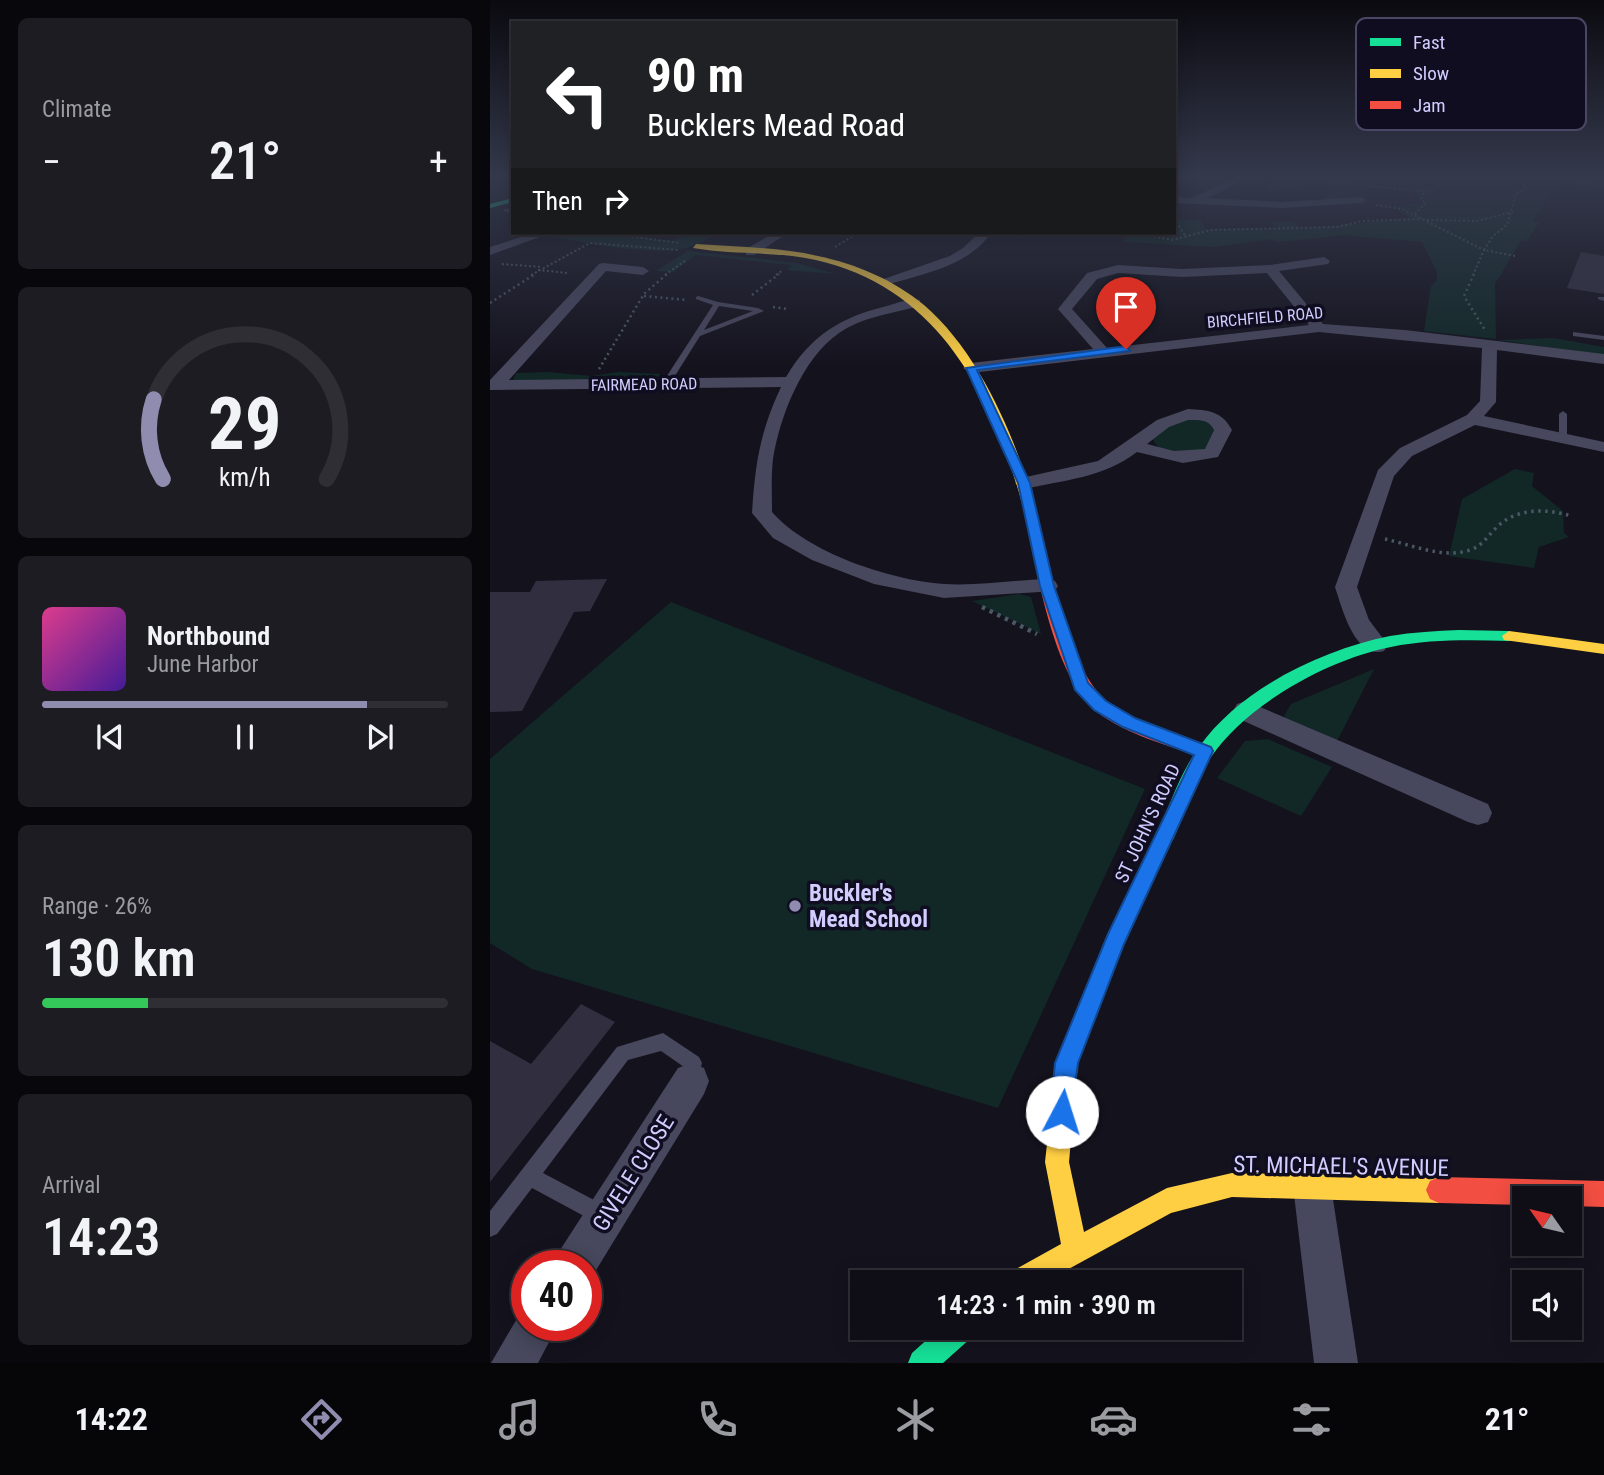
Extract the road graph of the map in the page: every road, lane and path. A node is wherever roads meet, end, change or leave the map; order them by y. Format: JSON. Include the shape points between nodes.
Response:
{"nodes":[{"id":1,"x":525,"y":240,"type":"edge"},
{"id":2,"x":660,"y":240,"type":"edge"},
{"id":3,"x":771,"y":240,"type":"edge"},
{"id":4,"x":982,"y":240,"type":"edge"},
{"id":5,"x":1463,"y":240,"type":"edge"},
{"id":6,"x":1490,"y":240,"type":"edge"},
{"id":7,"x":700,"y":247,"type":"junction"},
{"id":8,"x":1483,"y":250,"type":"junction"},
{"id":9,"x":490,"y":251,"type":"edge"},
{"id":10,"x":750,"y":252,"type":"junction"},
{"id":11,"x":800,"y":256,"type":"junction"},
{"id":12,"x":1515,"y":256,"type":"dead end"},
{"id":13,"x":1324,"y":261,"type":"dead end"},
{"id":14,"x":490,"y":264,"type":"edge"},
{"id":15,"x":543,"y":267,"type":"junction"},
{"id":16,"x":1270,"y":269,"type":"junction"},
{"id":17,"x":538,"y":270,"type":"junction"},
{"id":18,"x":643,"y":271,"type":"dead end"},
{"id":19,"x":568,"y":273,"type":"dead end"},
{"id":20,"x":881,"y":282,"type":"junction"},
{"id":21,"x":643,"y":296,"type":"junction"},
{"id":22,"x":698,"y":298,"type":"joint"},
{"id":23,"x":490,"y":303,"type":"edge"},
{"id":24,"x":915,"y":303,"type":"junction"},
{"id":25,"x":717,"y":304,"type":"junction"},
{"id":26,"x":737,"y":307,"type":"junction"},
{"id":27,"x":1319,"y":328,"type":"junction"},
{"id":28,"x":699,"y":334,"type":"junction"},
{"id":29,"x":1576,"y":334,"type":"dead end"},
{"id":30,"x":1604,"y":338,"type":"edge"},
{"id":31,"x":1490,"y":344,"type":"junction"},
{"id":32,"x":1102,"y":351,"type":"junction"},
{"id":33,"x":1604,"y":359,"type":"edge"},
{"id":34,"x":971,"y":368,"type":"junction"},
{"id":35,"x":791,"y":382,"type":"junction"},
{"id":36,"x":493,"y":385,"type":"edge"},
{"id":37,"x":584,"y":385,"type":"junction"},
{"id":38,"x":665,"y":385,"type":"junction"},
{"id":39,"x":1563,"y":414,"type":"dead end"},
{"id":40,"x":1472,"y":419,"type":"junction"},
{"id":41,"x":1563,"y":438,"type":"junction"},
{"id":42,"x":1136,"y":446,"type":"dead end"},
{"id":43,"x":1604,"y":447,"type":"edge"},
{"id":44,"x":1024,"y":483,"type":"junction"},
{"id":45,"x":1571,"y":516,"type":"dead end"},
{"id":46,"x":1364,"y":535,"type":"junction"},
{"id":47,"x":1047,"y":586,"type":"junction"},
{"id":48,"x":949,"y":590,"type":"junction"},
{"id":49,"x":1376,"y":645,"type":"junction"},
{"id":50,"x":1604,"y":649,"type":"edge"},
{"id":51,"x":1069,"y":650,"type":"junction"},
{"id":52,"x":1246,"y":711,"type":"junction"},
{"id":53,"x":1205,"y":751,"type":"junction"},
{"id":54,"x":1478,"y":813,"type":"dead end"},
{"id":55,"x":691,"y":1081,"type":"joint"},
{"id":56,"x":528,"y":1177,"type":"junction"},
{"id":57,"x":1312,"y":1186,"type":"junction"},
{"id":58,"x":1604,"y":1194,"type":"edge"},
{"id":59,"x":606,"y":1217,"type":"junction"},
{"id":60,"x":490,"y":1227,"type":"edge"},
{"id":61,"x":1075,"y":1248,"type":"junction"},
{"id":62,"x":585,"y":1250,"type":"edge"},
{"id":63,"x":1038,"y":1270,"type":"edge"},
{"id":64,"x":948,"y":1340,"type":"edge"},
{"id":65,"x":527,"y":1341,"type":"edge"},
{"id":66,"x":513,"y":1363,"type":"edge"},
{"id":67,"x":922,"y":1363,"type":"edge"},
{"id":68,"x":1336,"y":1363,"type":"edge"}],
"edges":[{"from":1,"to":9,"type":"street"},
{"from":2,"to":7,"type":"path"},
{"from":3,"to":10,"type":"street"},
{"from":4,"to":20,"type":"street","via":[[958,257]]},
{"from":5,"to":8,"type":"path"},
{"from":6,"to":8,"type":"path"},
{"from":7,"to":10,"type":"street"},
{"from":7,"to":15,"type":"path","via":[[681,250],[590,243]]},
{"from":7,"to":21,"type":"path"},
{"from":8,"to":12,"type":"path"},
{"from":8,"to":31,"type":"path","via":[[1464,296],[1482,321]]},
{"from":10,"to":11,"type":"street"},
{"from":11,"to":20,"type":"street","via":[[818,258]]},
{"from":11,"to":26,"type":"path"},
{"from":13,"to":16,"type":"street"},
{"from":14,"to":15,"type":"path"},
{"from":15,"to":17,"type":"path"},
{"from":16,"to":27,"type":"street"},
{"from":16,"to":32,"type":"street","via":[[1182,273],[1118,269],[1092,276],[1065,309]]},
{"from":17,"to":19,"type":"path"},
{"from":17,"to":23,"type":"path"},
{"from":18,"to":36,"type":"street","name":"FAIRMEAD ROAD","via":[[603,267]]},
{"from":20,"to":24,"type":"street"},
{"from":21,"to":22,"type":"path"},
{"from":21,"to":37,"type":"path","via":[[622,336]]},
{"from":22,"to":25,"type":"lane"},
{"from":24,"to":34,"type":"street"},
{"from":24,"to":35,"type":"street","via":[[864,316],[833,330],[805,357]]},
{"from":25,"to":26,"type":"lane"},
{"from":25,"to":28,"type":"lane"},
{"from":26,"to":28,"type":"lane","via":[[761,311]]},
{"from":27,"to":31,"type":"street","name":"BIRCHFIELD ROAD"},
{"from":27,"to":32,"type":"street","name":"BIRCHFIELD ROAD"},
{"from":28,"to":38,"type":"lane"},
{"from":29,"to":30,"type":"lane"},
{"from":31,"to":33,"type":"street","name":"BIRCHFIELD ROAD"},
{"from":31,"to":40,"type":"street","via":[[1488,402]]},
{"from":32,"to":34,"type":"street","name":"BIRCHFIELD ROAD"},
{"from":34,"to":44,"type":"street"},
{"from":35,"to":38,"type":"street","name":"FAIRMEAD ROAD"},
{"from":35,"to":48,"type":"street","via":[[765,454],[762,513],[780,534],[819,555],[874,577]]},
{"from":36,"to":37,"type":"street","name":"FAIRMEAD ROAD"},
{"from":37,"to":38,"type":"street","name":"FAIRMEAD ROAD"},
{"from":39,"to":41,"type":"lane"},
{"from":40,"to":41,"type":"street"},
{"from":40,"to":46,"type":"street","via":[[1406,452],[1385,474]]},
{"from":41,"to":43,"type":"street"},
{"from":42,"to":44,"type":"street","via":[[1104,465]]},
{"from":44,"to":47,"type":"street"},
{"from":45,"to":46,"type":"path","via":[[1545,510],[1518,514],[1499,524],[1482,546],[1461,552]]},
{"from":46,"to":49,"type":"street","via":[[1346,587],[1359,623]]},
{"from":47,"to":48,"type":"street"},
{"from":47,"to":51,"type":"street"},
{"from":48,"to":51,"type":"path"},
{"from":49,"to":50,"type":"street","name":"ST JOHN'S ROAD","via":[[1464,635],[1527,637]]},
{"from":49,"to":52,"type":"street","name":"ST JOHN'S ROAD","via":[[1305,673]]},
{"from":51,"to":53,"type":"street","via":[[1081,686],[1100,706]]},
{"from":52,"to":53,"type":"street","name":"ST JOHN'S ROAD"},
{"from":52,"to":54,"type":"street"},
{"from":53,"to":61,"type":"street","name":"ST JOHN'S ROAD","via":[[1115,941],[1066,1063],[1057,1162]]},
{"from":55,"to":56,"type":"lane","via":[[693,1063],[663,1042],[623,1053]]},
{"from":55,"to":59,"type":"street","name":"GIVELE CLOSE"},
{"from":56,"to":59,"type":"lane"},
{"from":56,"to":60,"type":"lane"},
{"from":57,"to":58,"type":"street","name":"ST. MICHAEL'S AVENUE"},
{"from":57,"to":61,"type":"street","name":"ST. MICHAEL'S AVENUE","via":[[1233,1185],[1167,1201]]},
{"from":57,"to":68,"type":"street"},
{"from":59,"to":62,"type":"street","name":"GIVELE CLOSE"},
{"from":61,"to":63,"type":"street","name":"ST. MICHAEL'S AVENUE"},
{"from":64,"to":67,"type":"street"},
{"from":65,"to":66,"type":"street"}]}
